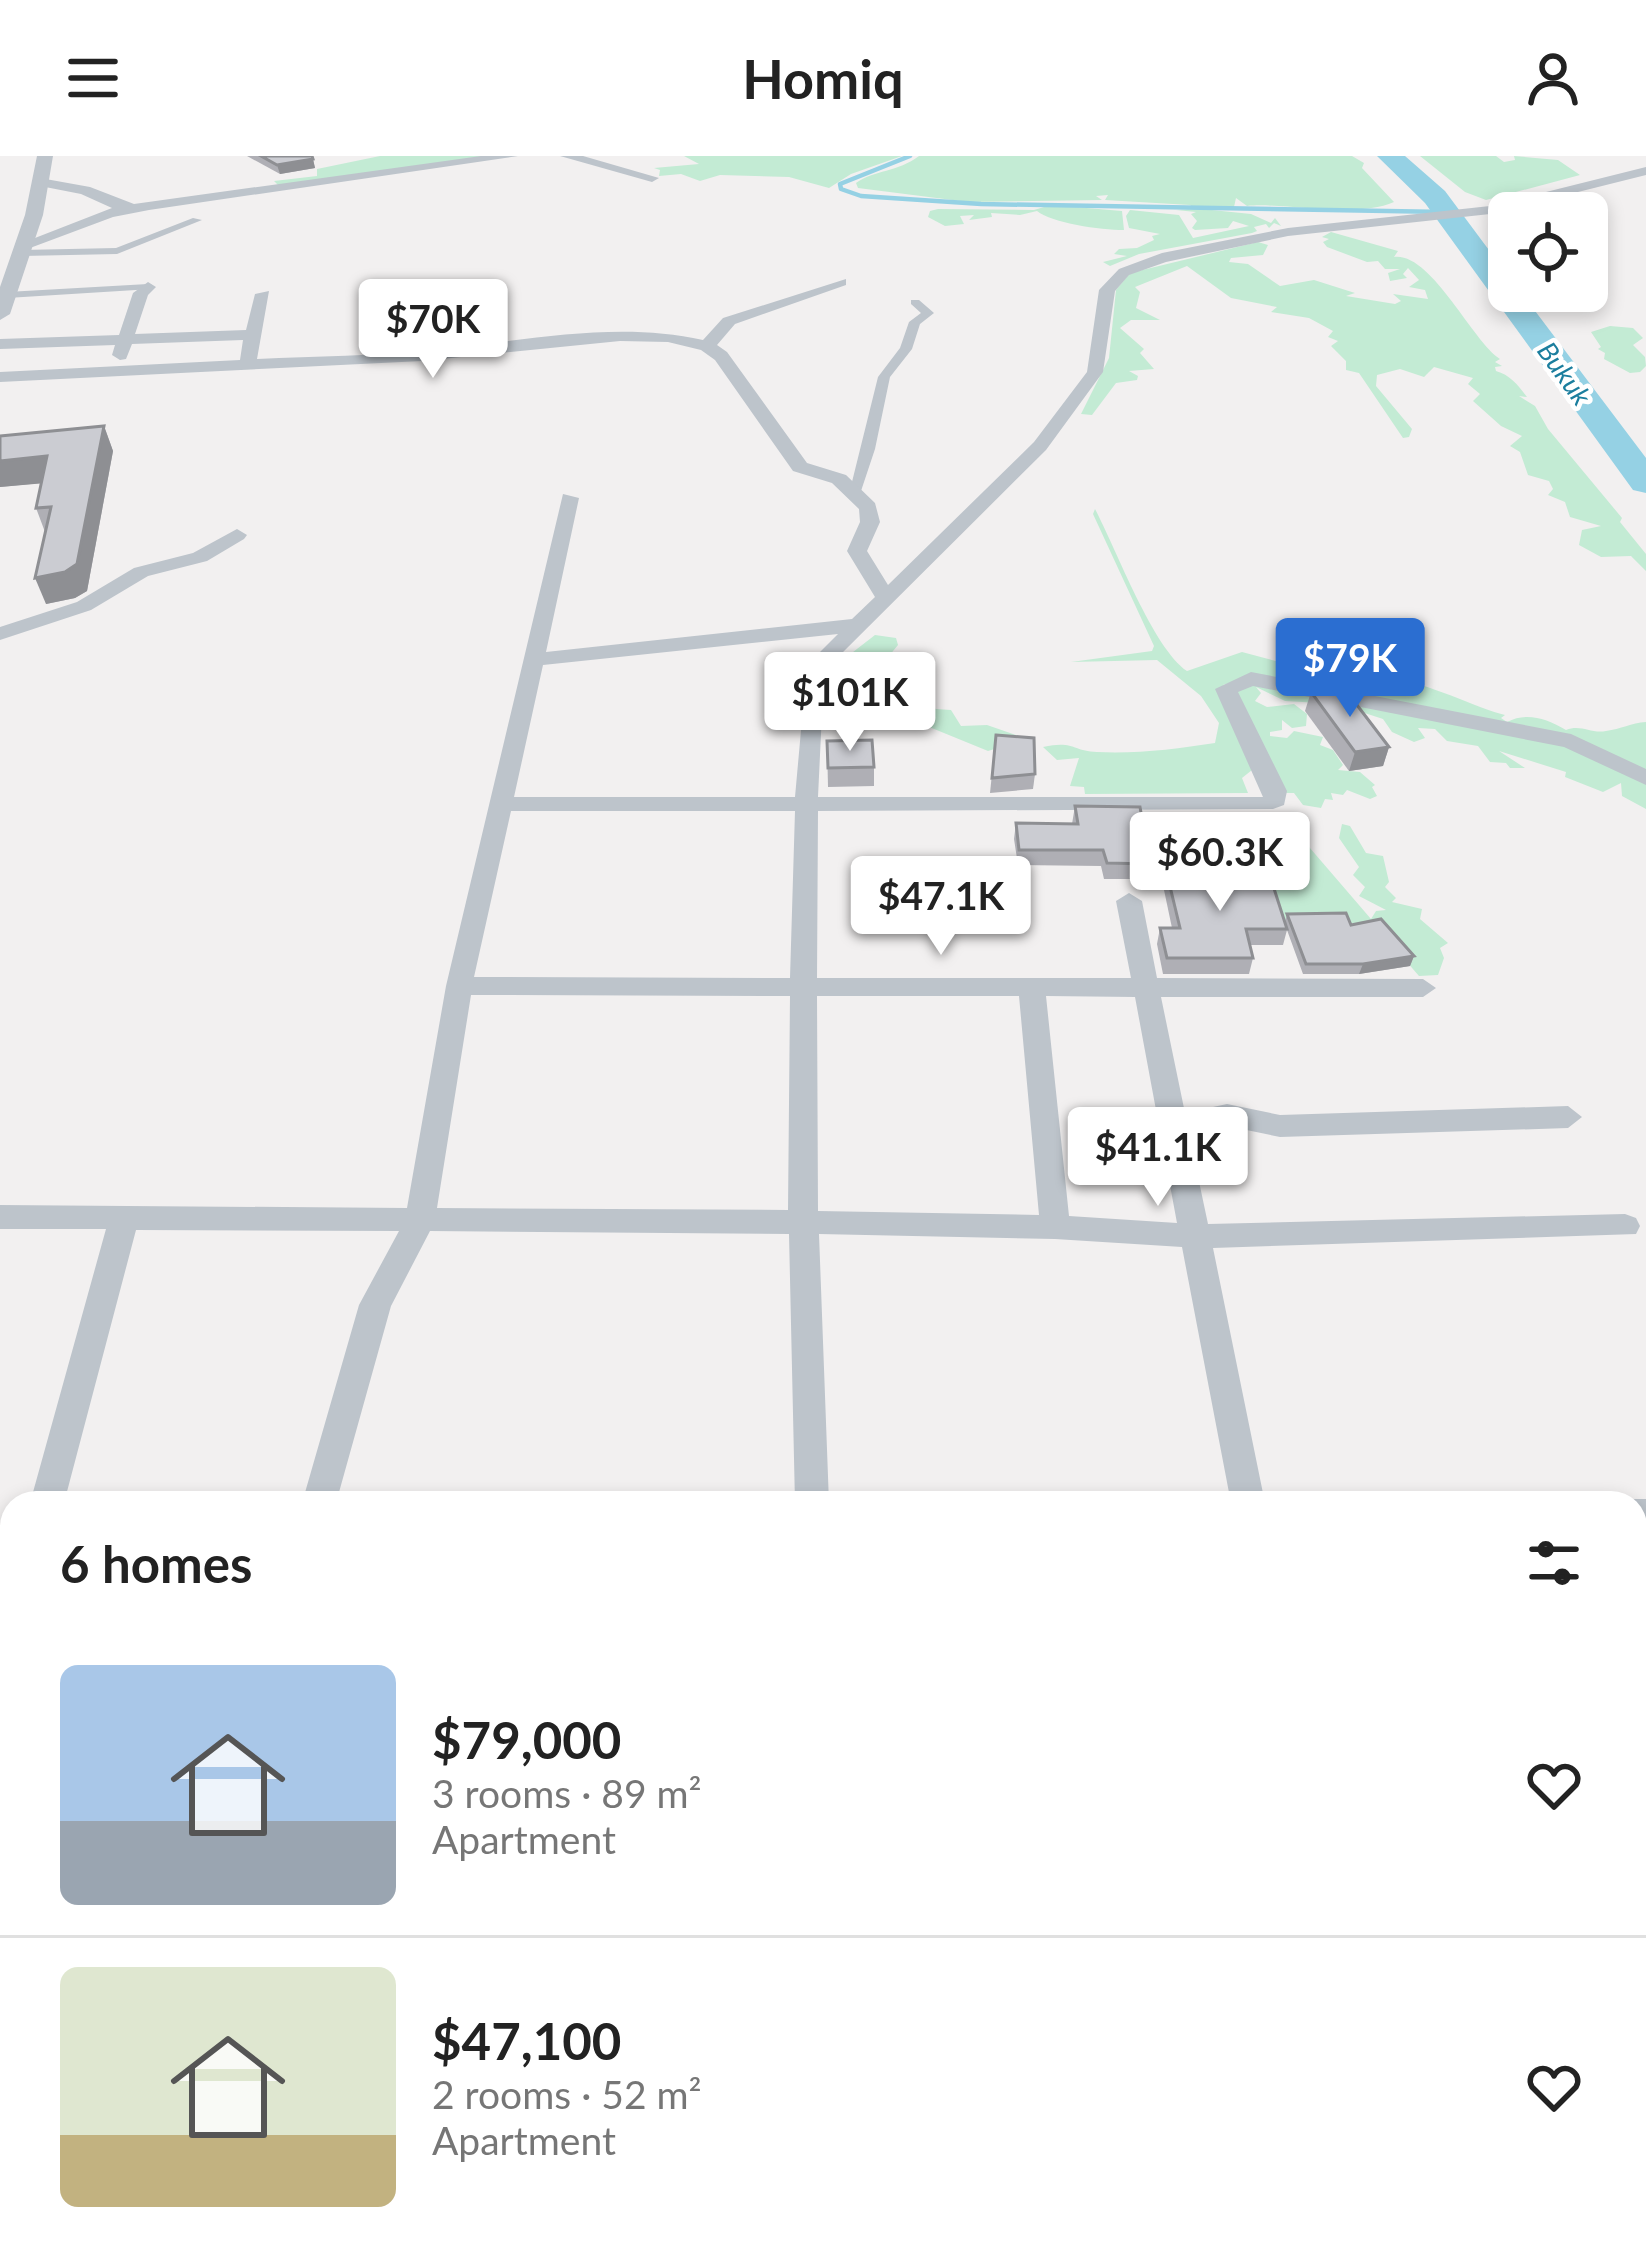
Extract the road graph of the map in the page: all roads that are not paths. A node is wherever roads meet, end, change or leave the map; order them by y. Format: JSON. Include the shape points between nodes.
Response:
{"nodes":[{"id":1,"x":45,"y":156,"type":"edge"},
{"id":2,"x":511,"y":156,"type":"edge"},
{"id":3,"x":567,"y":156,"type":"edge"},
{"id":4,"x":1646,"y":171,"type":"edge"},
{"id":5,"x":652,"y":178,"type":"dead end"},
{"id":6,"x":40,"y":182,"type":"junction"},
{"id":7,"x":137,"y":208,"type":"junction"},
{"id":8,"x":8,"y":214,"type":"dead end"},
{"id":9,"x":34,"y":215,"type":"junction"},
{"id":10,"x":197,"y":220,"type":"dead end"},
{"id":11,"x":24,"y":249,"type":"junction"},
{"id":12,"x":0,"y":256,"type":"edge"},
{"id":13,"x":840,"y":283,"type":"dead end"},
{"id":14,"x":148,"y":287,"type":"joint"},
{"id":15,"x":263,"y":294,"type":"dead end"},
{"id":16,"x":915,"y":302,"type":"dead end"},
{"id":17,"x":3,"y":305,"type":"edge"},
{"id":18,"x":251,"y":334,"type":"junction"},
{"id":19,"x":125,"y":340,"type":"junction"},
{"id":20,"x":0,"y":344,"type":"edge"},
{"id":21,"x":707,"y":346,"type":"junction"},
{"id":22,"x":247,"y":366,"type":"junction"},
{"id":23,"x":115,"y":372,"type":"junction"},
{"id":24,"x":0,"y":377,"type":"edge"},
{"id":25,"x":854,"y":491,"type":"junction"},
{"id":26,"x":570,"y":498,"type":"dead end"},
{"id":27,"x":238,"y":535,"type":"dead end"},
{"id":28,"x":886,"y":598,"type":"junction"},
{"id":29,"x":859,"y":625,"type":"junction"},
{"id":30,"x":3,"y":626,"type":"edge"},
{"id":31,"x":536,"y":659,"type":"junction"},
{"id":32,"x":1646,"y":778,"type":"edge"},
{"id":33,"x":502,"y":804,"type":"junction"},
{"id":34,"x":809,"y":804,"type":"junction"},
{"id":35,"x":1130,"y":901,"type":"dead end"},
{"id":36,"x":459,"y":986,"type":"junction"},
{"id":37,"x":1147,"y":988,"type":"junction"},
{"id":38,"x":1423,"y":988,"type":"dead end"},
{"id":39,"x":1032,"y":989,"type":"junction"},
{"id":40,"x":802,"y":990,"type":"junction"},
{"id":41,"x":1568,"y":1117,"type":"dead end"},
{"id":42,"x":1176,"y":1135,"type":"junction"},
{"id":43,"x":0,"y":1217,"type":"edge"},
{"id":44,"x":124,"y":1219,"type":"junction"},
{"id":45,"x":800,"y":1222,"type":"junction"},
{"id":46,"x":419,"y":1223,"type":"junction"},
{"id":47,"x":1625,"y":1226,"type":"dead end"},
{"id":48,"x":1055,"y":1227,"type":"junction"},
{"id":49,"x":1197,"y":1236,"type":"junction"},
{"id":50,"x":50,"y":1491,"type":"edge"},
{"id":51,"x":322,"y":1491,"type":"edge"},
{"id":52,"x":811,"y":1491,"type":"edge"},
{"id":53,"x":1246,"y":1491,"type":"edge"}],
"edges":[{"from":1,"to":6,"type":"street"},
{"from":2,"to":7,"type":"street"},
{"from":3,"to":5,"type":"street"},
{"from":4,"to":28,"type":"street","via":[[1490,210],[1251,238],[1124,272],[1107,290],[1095,372],[1040,446]]},
{"from":6,"to":7,"type":"street"},
{"from":6,"to":9,"type":"street"},
{"from":7,"to":11,"type":"street"},
{"from":8,"to":9,"type":"street"},
{"from":9,"to":11,"type":"street"},
{"from":10,"to":11,"type":"street","via":[[117,250]]},
{"from":11,"to":12,"type":"street"},
{"from":11,"to":17,"type":"street"},
{"from":13,"to":21,"type":"street","via":[[729,321]]},
{"from":14,"to":17,"type":"street"},
{"from":14,"to":19,"type":"street"},
{"from":15,"to":18,"type":"street"},
{"from":16,"to":25,"type":"street","via":[[928,313],[884,376]]},
{"from":18,"to":19,"type":"street"},
{"from":18,"to":22,"type":"street"},
{"from":19,"to":20,"type":"street"},
{"from":19,"to":23,"type":"street"},
{"from":21,"to":22,"type":"street","via":[[620,336]]},
{"from":21,"to":25,"type":"street","via":[[800,467]]},
{"from":22,"to":23,"type":"street"},
{"from":23,"to":24,"type":"street"},
{"from":25,"to":28,"type":"street","via":[[870,522],[857,551]]},
{"from":26,"to":31,"type":"street"},
{"from":27,"to":30,"type":"street","via":[[200,557],[141,572],[84,607]]},
{"from":28,"to":29,"type":"street"},
{"from":29,"to":31,"type":"street"},
{"from":29,"to":34,"type":"street","via":[[823,660],[816,682]]},
{"from":31,"to":33,"type":"street"},
{"from":32,"to":34,"type":"street","via":[[1571,741],[1252,679],[1226,688],[1276,791],[1265,804]]},
{"from":33,"to":34,"type":"street"},
{"from":33,"to":36,"type":"street"},
{"from":34,"to":40,"type":"street"},
{"from":35,"to":37,"type":"street"},
{"from":36,"to":40,"type":"street"},
{"from":36,"to":46,"type":"street"},
{"from":37,"to":38,"type":"street"},
{"from":37,"to":39,"type":"street"},
{"from":37,"to":42,"type":"street"},
{"from":39,"to":40,"type":"street"},
{"from":39,"to":48,"type":"street"},
{"from":40,"to":45,"type":"street"},
{"from":41,"to":42,"type":"street","via":[[1280,1126],[1227,1115],[1190,1122]]},
{"from":42,"to":49,"type":"street"},
{"from":43,"to":44,"type":"street"},
{"from":44,"to":46,"type":"street"},
{"from":44,"to":50,"type":"street"},
{"from":45,"to":46,"type":"street"},
{"from":45,"to":48,"type":"street"},
{"from":45,"to":52,"type":"street"},
{"from":46,"to":51,"type":"street","via":[[375,1305]]},
{"from":47,"to":49,"type":"street"},
{"from":48,"to":49,"type":"street"},
{"from":49,"to":53,"type":"street"}]}
